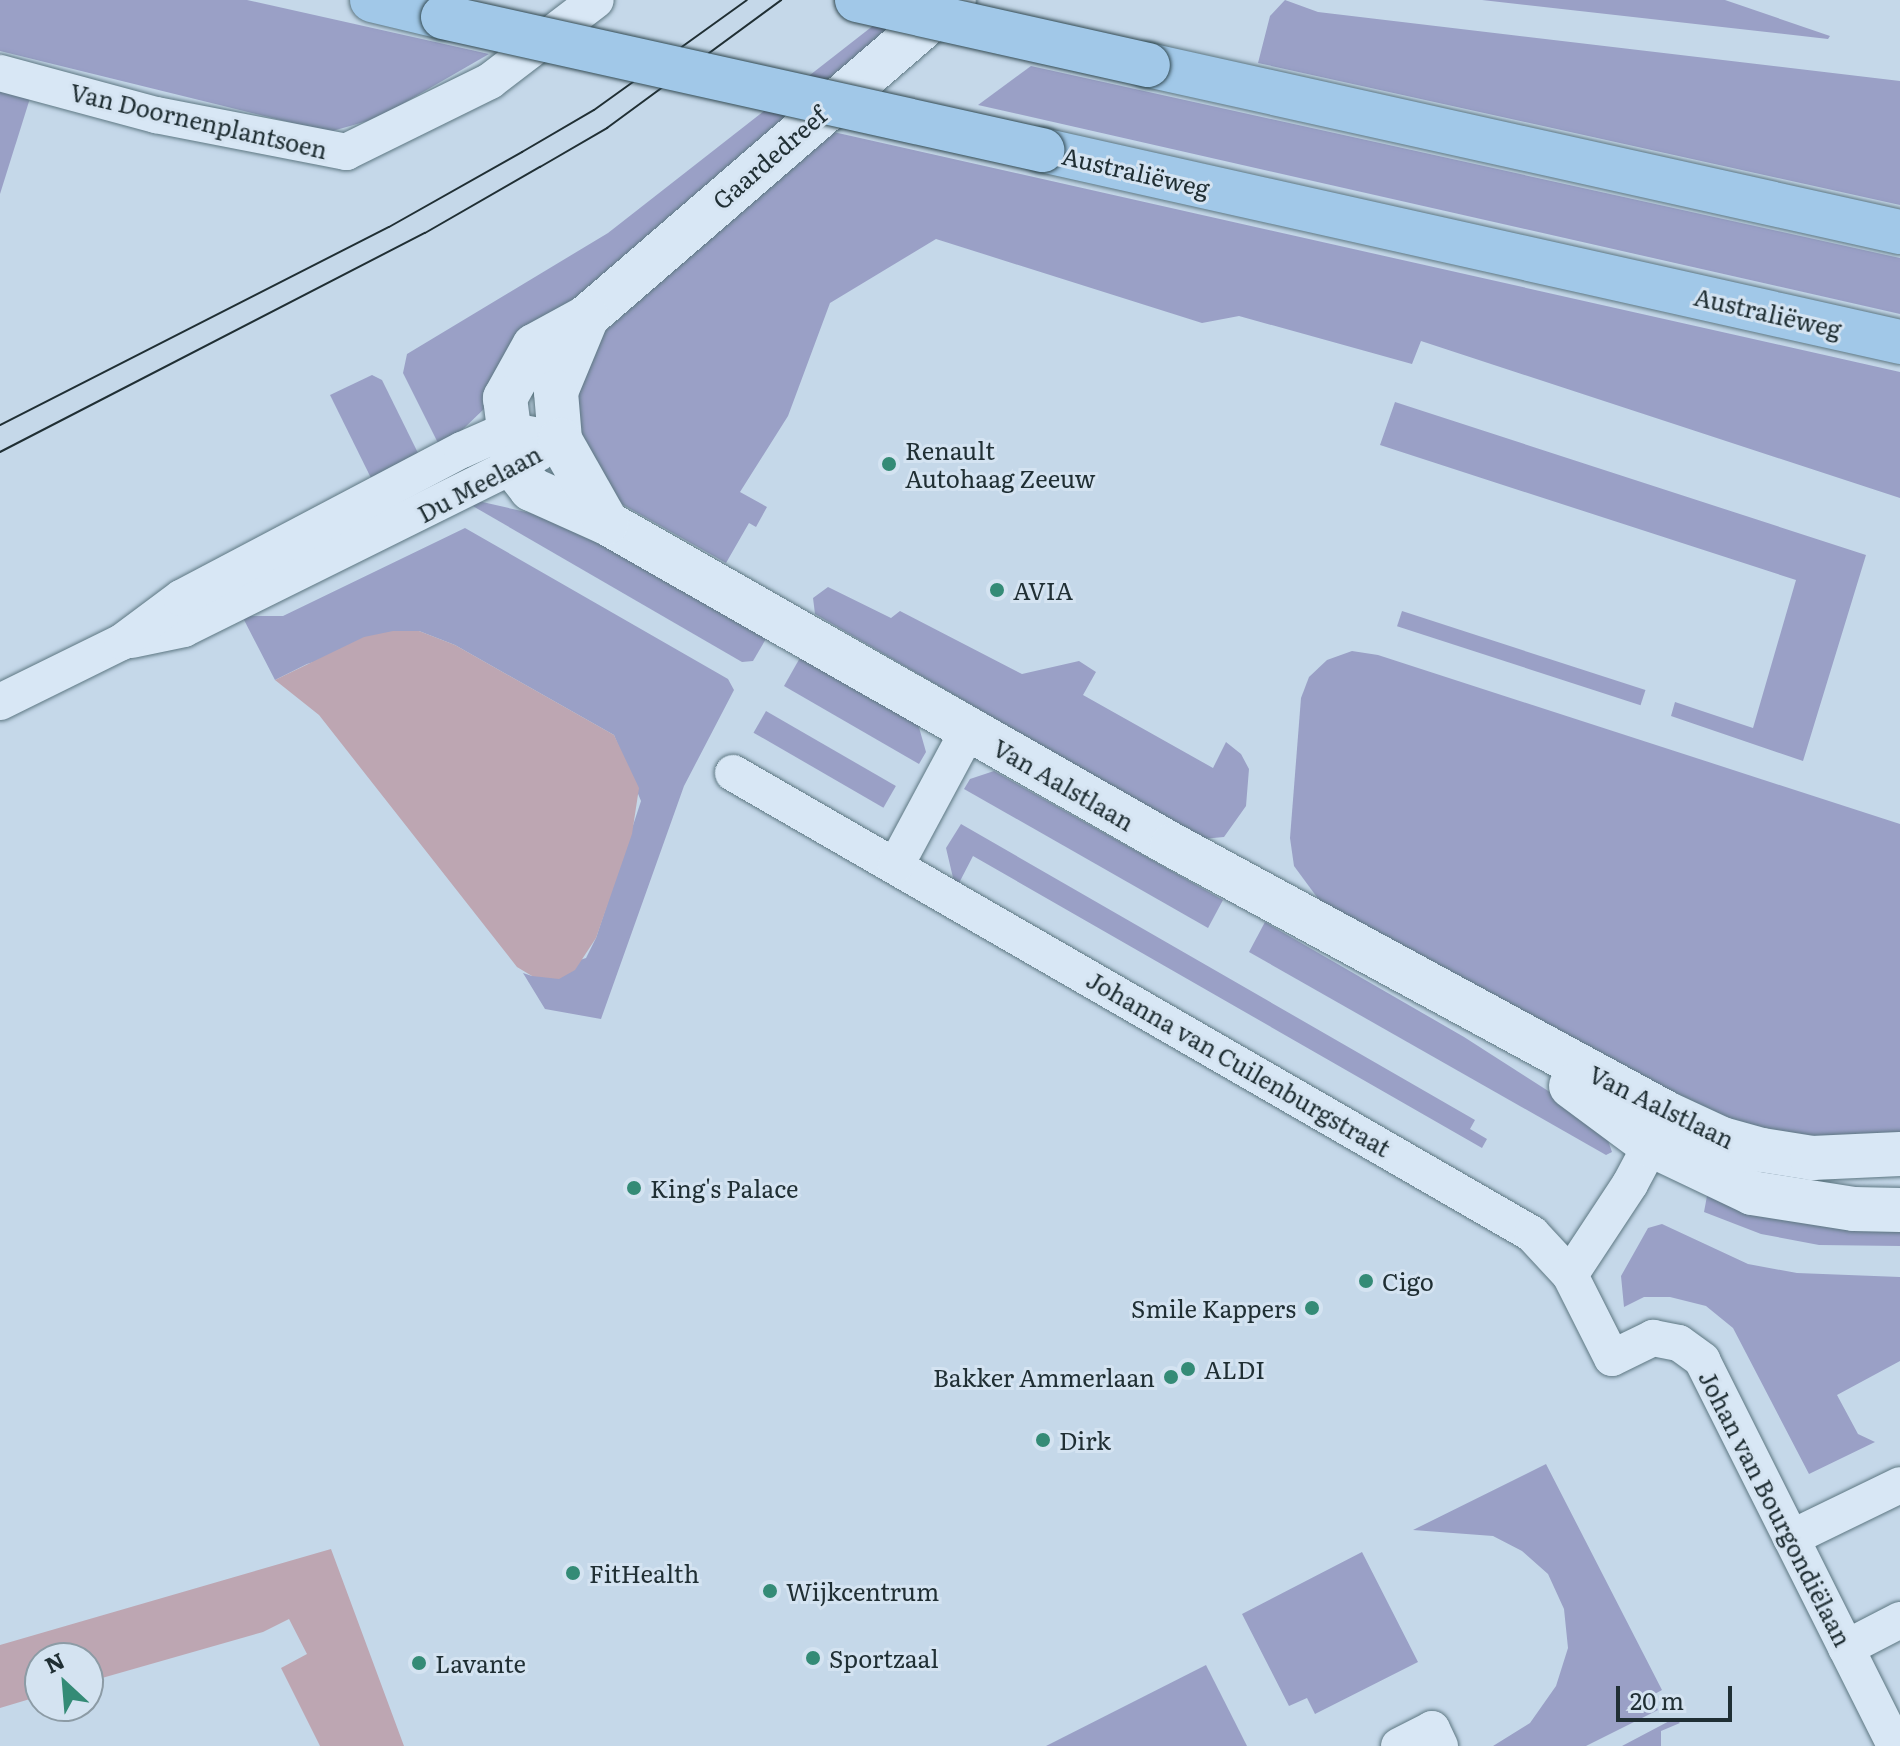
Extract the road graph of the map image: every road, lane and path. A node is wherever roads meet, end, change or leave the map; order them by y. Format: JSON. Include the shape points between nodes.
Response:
{"nodes":[{"id":1,"x":372,"y":0,"type":"edge"},
{"id":2,"x":596,"y":0,"type":"edge"},
{"id":3,"x":857,"y":0,"type":"edge"},
{"id":4,"x":954,"y":0,"type":"edge"},
{"id":5,"x":0,"y":73,"type":"edge"},
{"id":6,"x":1900,"y":232,"type":"edge"},
{"id":7,"x":587,"y":317,"type":"junction"},
{"id":8,"x":1900,"y":342,"type":"edge"},
{"id":9,"x":560,"y":440,"type":"junction"},
{"id":10,"x":510,"y":449,"type":"junction"},
{"id":11,"x":607,"y":523,"type":"junction"},
{"id":12,"x":0,"y":702,"type":"edge"},
{"id":13,"x":969,"y":729,"type":"junction"},
{"id":14,"x":733,"y":773,"type":"dead end"},
{"id":15,"x":896,"y":865,"type":"junction"},
{"id":16,"x":1659,"y":1129,"type":"junction"},
{"id":17,"x":1900,"y":1154,"type":"edge"},
{"id":18,"x":1900,"y":1210,"type":"edge"},
{"id":19,"x":1570,"y":1275,"type":"junction"},
{"id":20,"x":1612,"y":1358,"type":"joint"},
{"id":21,"x":1900,"y":1485,"type":"edge"},
{"id":22,"x":1791,"y":1538,"type":"junction"},
{"id":23,"x":1900,"y":1620,"type":"edge"},
{"id":24,"x":1846,"y":1648,"type":"junction"},
{"id":25,"x":1399,"y":1746,"type":"edge"},
{"id":26,"x":1440,"y":1746,"type":"edge"},
{"id":27,"x":1895,"y":1746,"type":"edge"}],
"edges":[{"from":1,"to":8,"type":"main road","name":"Australiëweg","bridge":true},
{"from":2,"to":5,"type":"street","name":"Van Doornenplantsoen","via":[[490,81],[346,152],[156,115]]},
{"from":3,"to":6,"type":"main road","bridge":true},
{"from":4,"to":7,"type":"street","name":"Gaardedreef"},
{"from":7,"to":9,"type":"street","name":"Gaardedreef","via":[[556,392]]},
{"from":7,"to":10,"type":"street","name":"Gaardedreef","via":[[534,346],[505,398]]},
{"from":9,"to":10,"type":"street","name":"Du Meelaan"},
{"from":9,"to":11,"type":"street"},
{"from":10,"to":11,"type":"street","name":"Van Aalstlaan","via":[[531,489]]},
{"from":10,"to":12,"type":"street","name":"Du Meelaan","via":[[181,598],[122,642]]},
{"from":11,"to":13,"type":"street","name":"Van Aalstlaan"},
{"from":13,"to":15,"type":"street"},
{"from":13,"to":16,"type":"street","name":"Van Aalstlaan","via":[[1526,1038],[1574,1090]]},
{"from":14,"to":15,"type":"street","name":"Johanna van Cuilenburgstraat"},
{"from":15,"to":19,"type":"street","name":"Johanna van Cuilenburgstraat","via":[[1532,1234]]},
{"from":16,"to":17,"type":"street","name":"Van Aalstlaan","via":[[1812,1158]]},
{"from":16,"to":18,"type":"street","name":"Van Aalstlaan","via":[[1752,1193],[1854,1209]]},
{"from":16,"to":19,"type":"street"},
{"from":19,"to":20,"type":"street","name":"Johanna van Cuilenburgstraat"},
{"from":20,"to":22,"type":"street","name":"Johan van Bourgondiëlaan","via":[[1653,1338],[1679,1343],[1702,1360]]},
{"from":21,"to":22,"type":"street"},
{"from":22,"to":24,"type":"street","name":"Johan van Bourgondiëlaan"},
{"from":23,"to":24,"type":"street"},
{"from":24,"to":27,"type":"street","name":"Johan van Bourgondiëlaan"},
{"from":25,"to":26,"type":"street","via":[[1432,1729]]}]}
